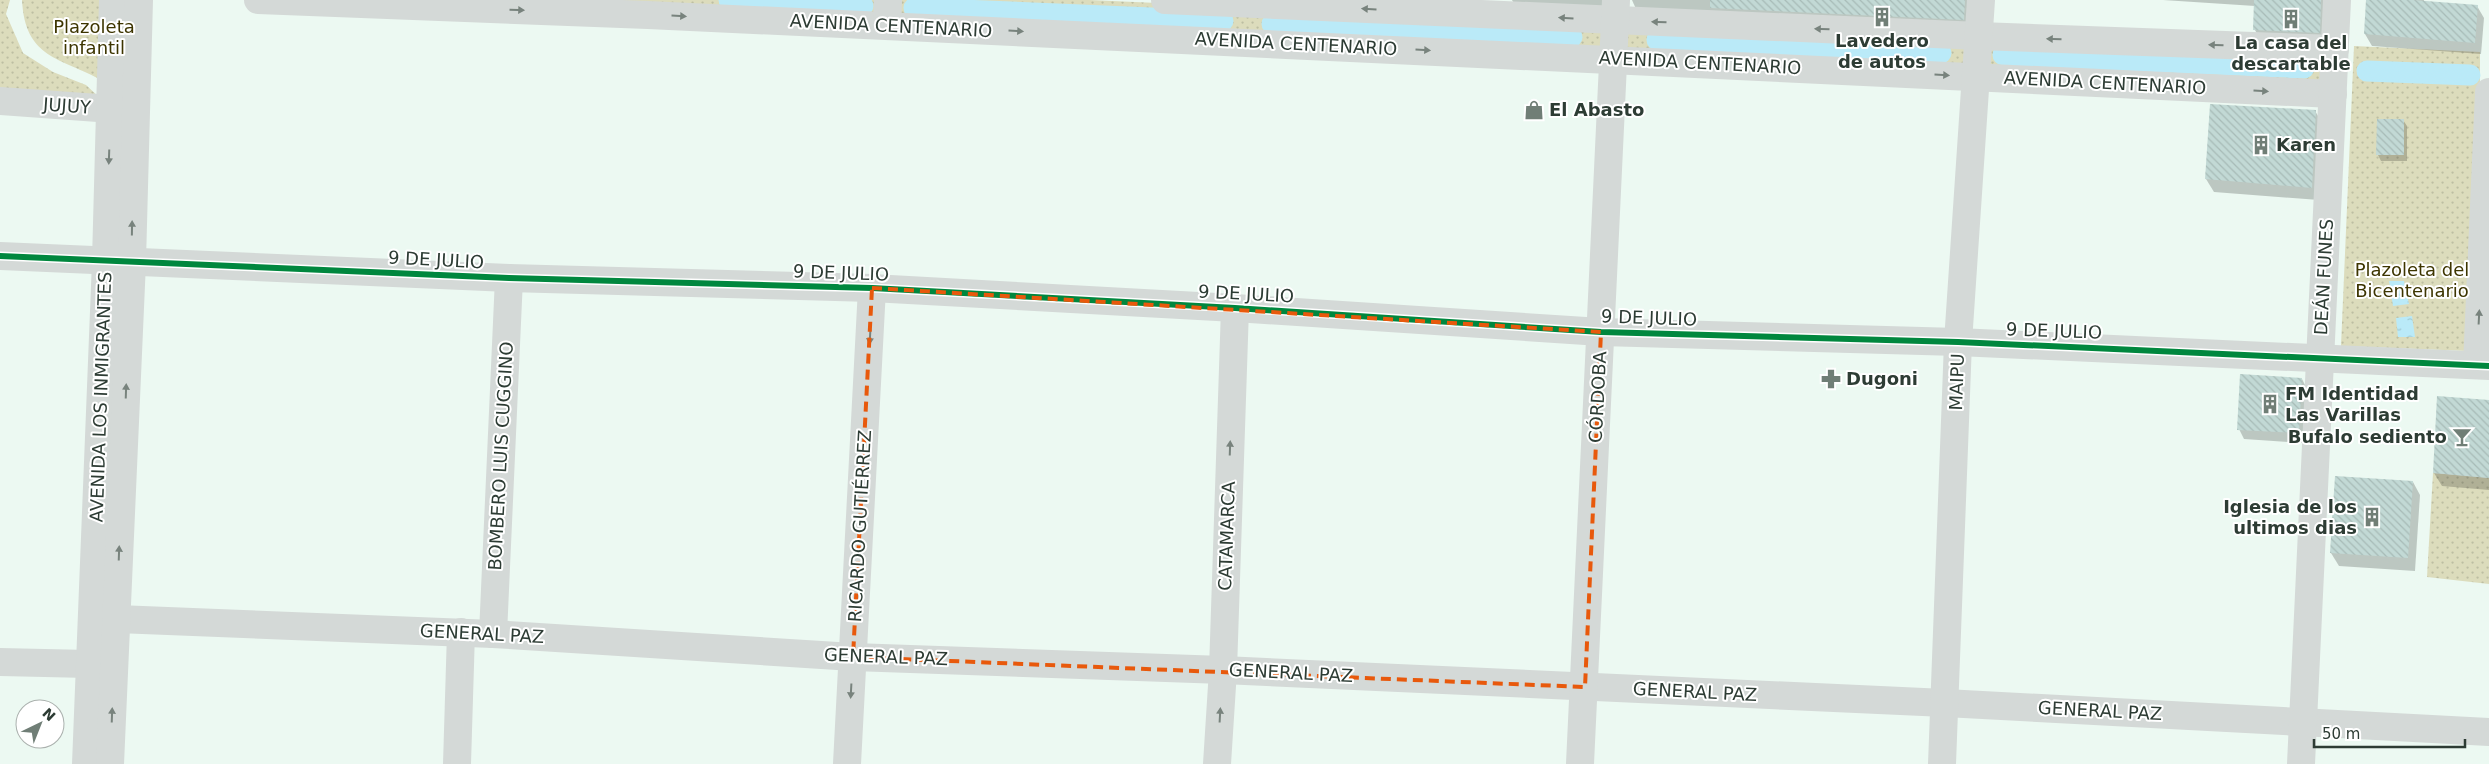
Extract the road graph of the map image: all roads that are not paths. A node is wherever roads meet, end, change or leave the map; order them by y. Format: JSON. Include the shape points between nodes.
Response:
{"nodes":[{"id":1,"x":113,"y":0,"type":"edge"},
{"id":2,"x":140,"y":0,"type":"edge"},
{"id":3,"x":258,"y":0,"type":"edge"},
{"id":4,"x":1165,"y":0,"type":"edge"},
{"id":5,"x":1981,"y":0,"type":"edge"},
{"id":6,"x":2338,"y":0,"type":"edge"},
{"id":7,"x":1255,"y":2,"type":"edge"},
{"id":8,"x":648,"y":7,"type":"edge"},
{"id":9,"x":1615,"y":10,"type":"edge"},
{"id":10,"x":887,"y":13,"type":"edge"},
{"id":11,"x":1979,"y":36,"type":"junction"},
{"id":12,"x":1252,"y":42,"type":"junction"},
{"id":13,"x":2335,"y":50,"type":"junction"},
{"id":14,"x":1613,"y":59,"type":"junction"},
{"id":15,"x":1978,"y":77,"type":"junction"},
{"id":16,"x":2489,"y":92,"type":"edge"},
{"id":17,"x":2333,"y":94,"type":"junction"},
{"id":18,"x":0,"y":101,"type":"edge"},
{"id":19,"x":122,"y":110,"type":"junction"},
{"id":20,"x":0,"y":256,"type":"edge"},
{"id":21,"x":119,"y":261,"type":"junction"},
{"id":22,"x":509,"y":278,"type":"junction"},
{"id":23,"x":872,"y":288,"type":"junction"},
{"id":24,"x":1235,"y":308,"type":"junction"},
{"id":25,"x":1601,"y":332,"type":"junction"},
{"id":26,"x":1958,"y":342,"type":"junction"},
{"id":27,"x":2320,"y":358,"type":"junction"},
{"id":28,"x":2483,"y":366,"type":"edge"},
{"id":29,"x":104,"y":618,"type":"junction"},
{"id":30,"x":461,"y":632,"type":"junction"},
{"id":31,"x":493,"y":634,"type":"junction"},
{"id":32,"x":853,"y":657,"type":"junction"},
{"id":33,"x":0,"y":662,"type":"edge"},
{"id":34,"x":89,"y":664,"type":"junction"},
{"id":35,"x":1223,"y":670,"type":"junction"},
{"id":36,"x":1585,"y":687,"type":"junction"},
{"id":37,"x":1945,"y":703,"type":"junction"},
{"id":38,"x":2303,"y":722,"type":"junction"},
{"id":39,"x":2489,"y":732,"type":"edge"},
{"id":40,"x":86,"y":764,"type":"edge"},
{"id":41,"x":110,"y":764,"type":"edge"},
{"id":42,"x":457,"y":764,"type":"edge"},
{"id":43,"x":847,"y":764,"type":"edge"},
{"id":44,"x":1217,"y":764,"type":"edge"},
{"id":45,"x":1580,"y":764,"type":"edge"},
{"id":46,"x":1942,"y":764,"type":"edge"},
{"id":47,"x":2301,"y":764,"type":"edge"}],
"edges":[{"from":1,"to":19,"type":"street","name":"AVENIDA LOS INMIGRANTES"},
{"from":2,"to":19,"type":"street","name":"AVENIDA LOS INMIGRANTES"},
{"from":3,"to":8,"type":"street","name":"AVENIDA CENTENARIO","one_way":true},
{"from":4,"to":7,"type":"street"},
{"from":5,"to":11,"type":"street","name":"MAIPU"},
{"from":6,"to":13,"type":"street","name":"DEÁN FUNES"},
{"from":9,"to":7,"type":"street","one_way":true},
{"from":7,"to":12,"type":"street"},
{"from":8,"to":10,"type":"street","name":"AVENIDA CENTENARIO","one_way":true},
{"from":11,"to":9,"type":"street","one_way":true},
{"from":9,"to":14,"type":"street","name":"CÓRDOBA"},
{"from":10,"to":12,"type":"street","name":"AVENIDA CENTENARIO","one_way":true},
{"from":13,"to":11,"type":"street","one_way":true},
{"from":11,"to":15,"type":"street","name":"MAIPU"},
{"from":12,"to":14,"type":"street","name":"AVENIDA CENTENARIO","one_way":true},
{"from":13,"to":17,"type":"street","name":"DEÁN FUNES"},
{"from":14,"to":15,"type":"street","name":"AVENIDA CENTENARIO","one_way":true},
{"from":14,"to":25,"type":"street","name":"CÓRDOBA"},
{"from":15,"to":17,"type":"street","name":"AVENIDA CENTENARIO","one_way":true},
{"from":15,"to":26,"type":"street","name":"MAIPU"},
{"from":28,"to":16,"type":"street","one_way":true},
{"from":17,"to":27,"type":"street","name":"DEÁN FUNES"},
{"from":18,"to":19,"type":"street","name":"JUJUY"},
{"from":19,"to":21,"type":"street","name":"AVENIDA LOS INMIGRANTES","via":[[110,121]]},
{"from":20,"to":21,"type":"street","name":"9 DE JULIO"},
{"from":21,"to":22,"type":"street","name":"9 DE JULIO"},
{"from":21,"to":29,"type":"street","name":"AVENIDA LOS INMIGRANTES"},
{"from":22,"to":23,"type":"street","name":"9 DE JULIO"},
{"from":22,"to":31,"type":"street","name":"BOMBERO LUIS CUGGINO"},
{"from":23,"to":24,"type":"street","name":"9 DE JULIO"},
{"from":23,"to":32,"type":"street","name":"RICARDO GUTIÉRREZ","one_way":true},
{"from":24,"to":25,"type":"street","name":"9 DE JULIO"},
{"from":35,"to":24,"type":"street","name":"CATAMARCA","one_way":true},
{"from":25,"to":26,"type":"street","name":"9 DE JULIO"},
{"from":25,"to":36,"type":"street","name":"CÓRDOBA"},
{"from":26,"to":27,"type":"street","name":"9 DE JULIO"},
{"from":26,"to":37,"type":"street","name":"MAIPU"},
{"from":27,"to":28,"type":"street","name":"9 DE JULIO"},
{"from":27,"to":38,"type":"street","name":"DEÁN FUNES"},
{"from":29,"to":30,"type":"street","name":"GENERAL PAZ"},
{"from":29,"to":34,"type":"street","name":"AVENIDA LOS INMIGRANTES"},
{"from":41,"to":29,"type":"street","name":"AVENIDA LOS INMIGRANTES","one_way":true},
{"from":30,"to":31,"type":"street","name":"GENERAL PAZ"},
{"from":30,"to":42,"type":"street"},
{"from":31,"to":32,"type":"street","name":"GENERAL PAZ"},
{"from":32,"to":35,"type":"street","name":"GENERAL PAZ"},
{"from":32,"to":43,"type":"street","name":"RICARDO GUTIÉRREZ","one_way":true},
{"from":33,"to":34,"type":"street"},
{"from":34,"to":40,"type":"street","name":"AVENIDA LOS INMIGRANTES"},
{"from":35,"to":36,"type":"street","name":"GENERAL PAZ"},
{"from":44,"to":35,"type":"street","name":"CATAMARCA","one_way":true},
{"from":36,"to":37,"type":"street","name":"GENERAL PAZ"},
{"from":36,"to":45,"type":"street","name":"CÓRDOBA"},
{"from":37,"to":38,"type":"street","name":"GENERAL PAZ"},
{"from":37,"to":46,"type":"street","name":"MAIPU"},
{"from":38,"to":39,"type":"street","name":"GENERAL PAZ"},
{"from":38,"to":47,"type":"street","name":"DEÁN FUNES"}]}
